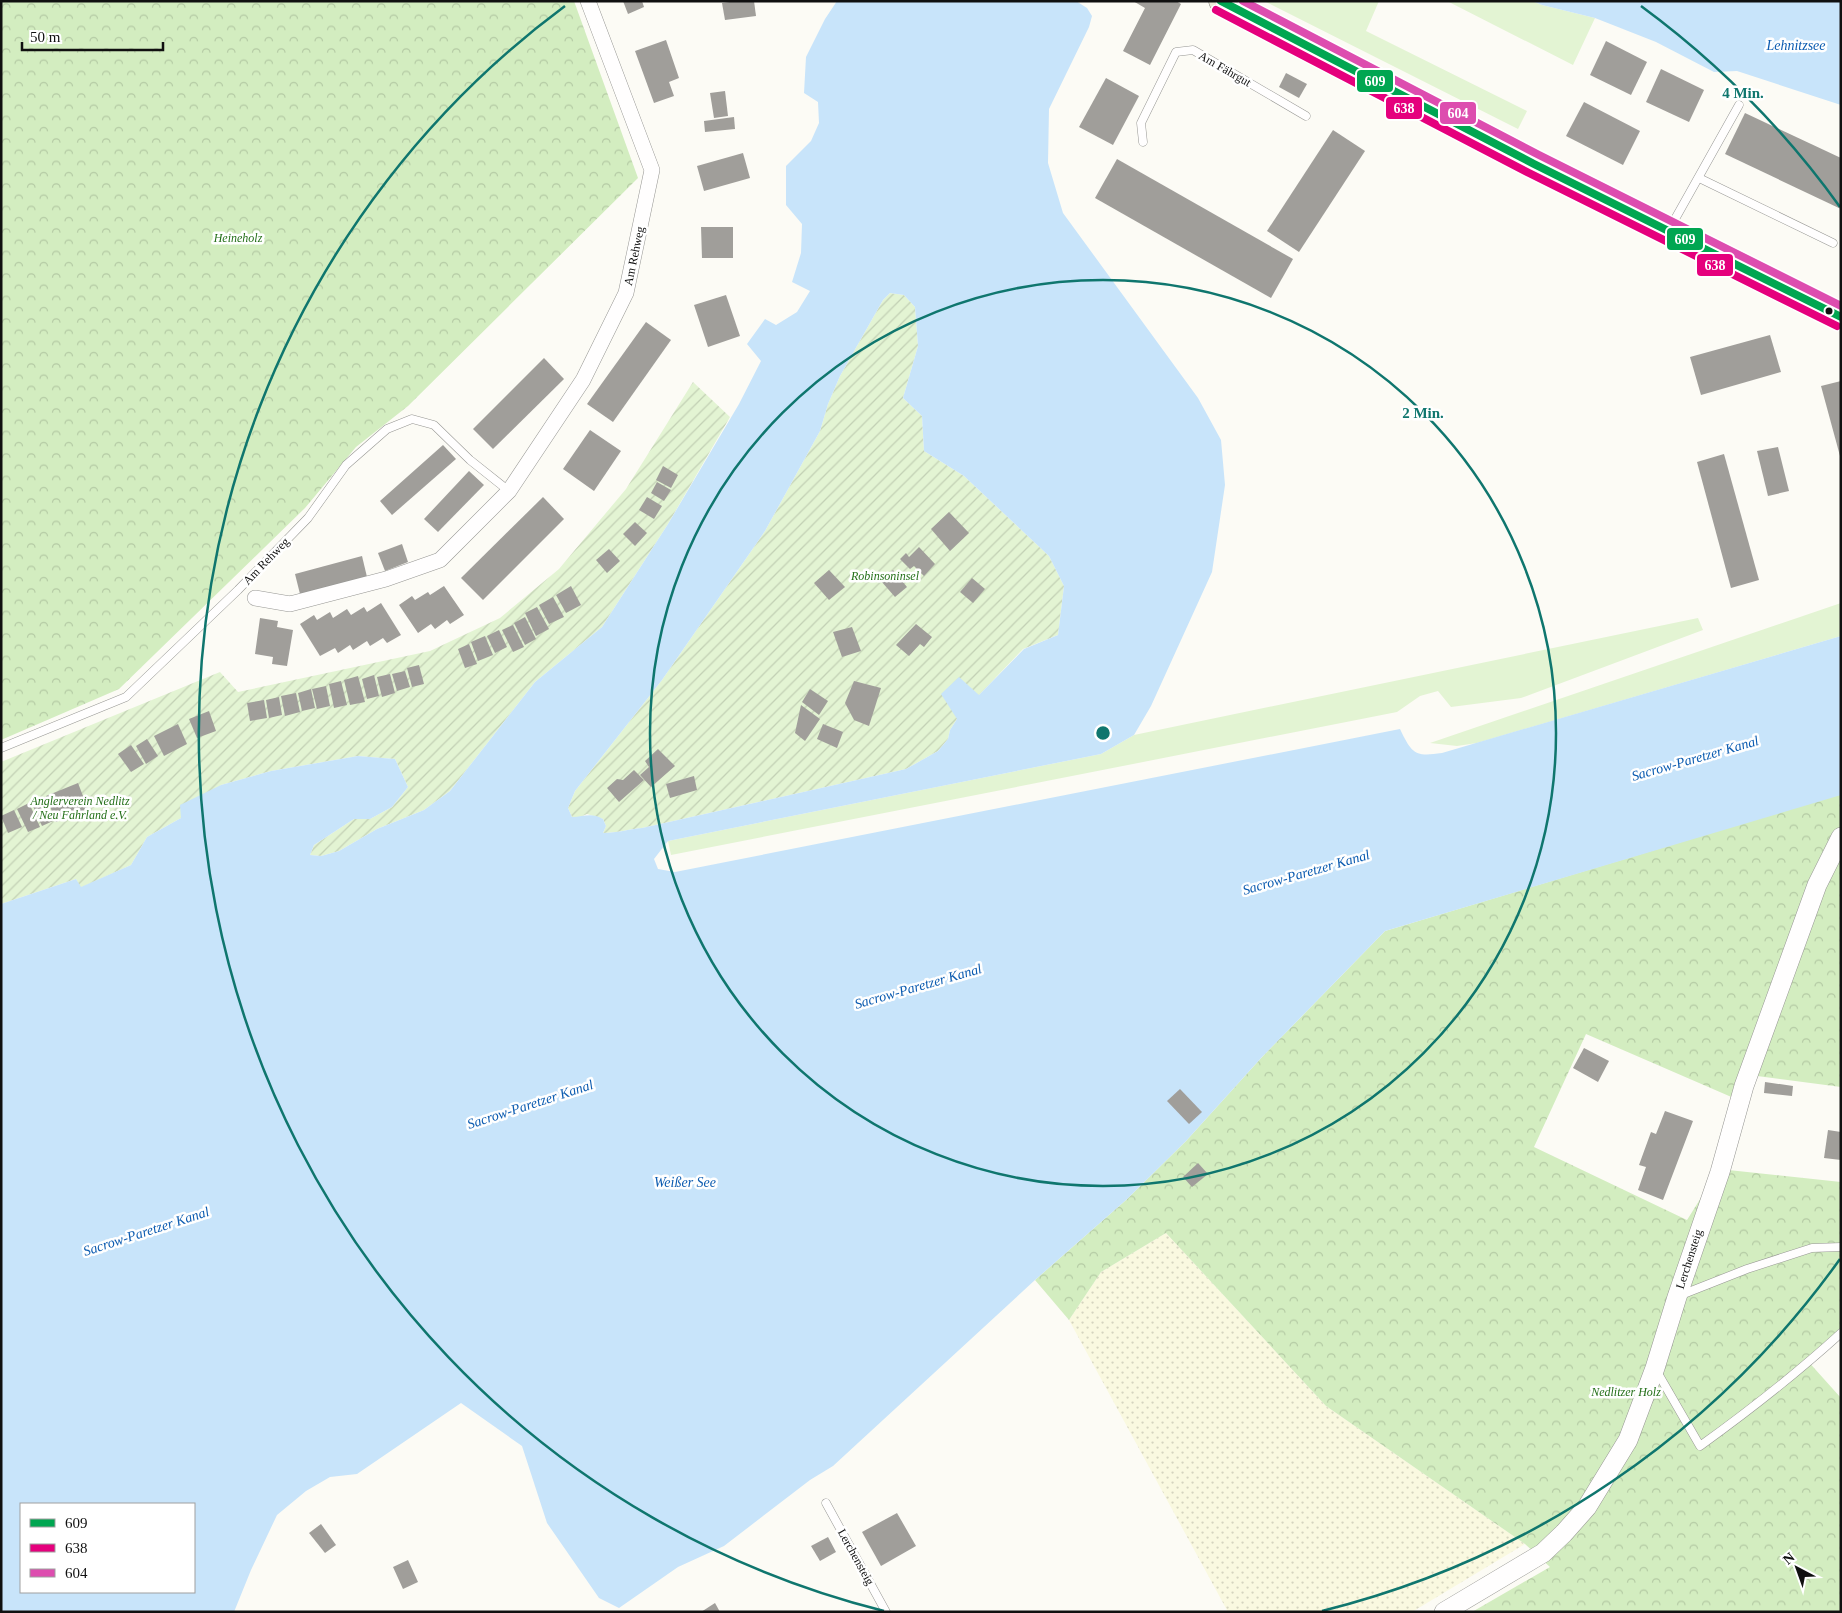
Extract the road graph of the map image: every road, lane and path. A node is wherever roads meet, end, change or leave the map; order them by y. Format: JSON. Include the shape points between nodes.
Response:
{"nodes":[{"id":1,"x":588,"y":1,"type":"edge"},
{"id":2,"x":1221,"y":1,"type":"edge"},
{"id":3,"x":1739,"y":105,"type":"dead end"},
{"id":4,"x":1306,"y":116,"type":"dead end"},
{"id":5,"x":1143,"y":142,"type":"dead end"},
{"id":6,"x":1699,"y":178,"type":"junction"},
{"id":7,"x":1668,"y":232,"type":"junction"},
{"id":8,"x":1833,"y":243,"type":"dead end"},
{"id":9,"x":1841,"y":317,"type":"edge"},
{"id":10,"x":508,"y":491,"type":"junction"},
{"id":11,"x":255,"y":598,"type":"dead end"},
{"id":12,"x":1,"y":748,"type":"edge"},
{"id":13,"x":1841,"y":837,"type":"edge"},
{"id":14,"x":1841,"y":1247,"type":"edge"},
{"id":15,"x":1677,"y":1297,"type":"junction"},
{"id":16,"x":1841,"y":1333,"type":"edge"},
{"id":17,"x":1655,"y":1368,"type":"junction"},
{"id":18,"x":826,"y":1503,"type":"dead end"},
{"id":19,"x":886,"y":1612,"type":"edge"},
{"id":20,"x":1444,"y":1612,"type":"edge"}],
"edges":[{"from":1,"to":10,"type":"street","name":"Am Rehweg","via":[[652,170],[626,293],[582,380]]},
{"from":2,"to":7,"type":"main road"},
{"from":3,"to":6,"type":"lane"},
{"from":4,"to":5,"type":"lane","name":"Am Fährgut","via":[[1193,50],[1176,52],[1141,124]]},
{"from":6,"to":7,"type":"lane"},
{"from":6,"to":8,"type":"lane"},
{"from":7,"to":9,"type":"main road"},
{"from":10,"to":11,"type":"street","name":"Am Rehweg","via":[[440,560],[386,579],[290,604]]},
{"from":10,"to":12,"type":"lane","name":"Am Rehweg","via":[[470,460],[434,424],[412,419],[387,430],[346,465],[308,518],[238,590],[126,697]]},
{"from":13,"to":15,"type":"street","name":"Lerchensteig","via":[[1817,885],[1747,1078],[1720,1172]]},
{"from":14,"to":15,"type":"lane","via":[[1812,1248]]},
{"from":15,"to":17,"type":"street","name":"Lerchensteig"},
{"from":16,"to":17,"type":"lane","via":[[1799,1371],[1700,1446]]},
{"from":17,"to":20,"type":"street","name":"Lerchensteig","via":[[1628,1440],[1587,1507],[1543,1553]]},
{"from":18,"to":19,"type":"lane","name":"Lerchensteig"}]}
